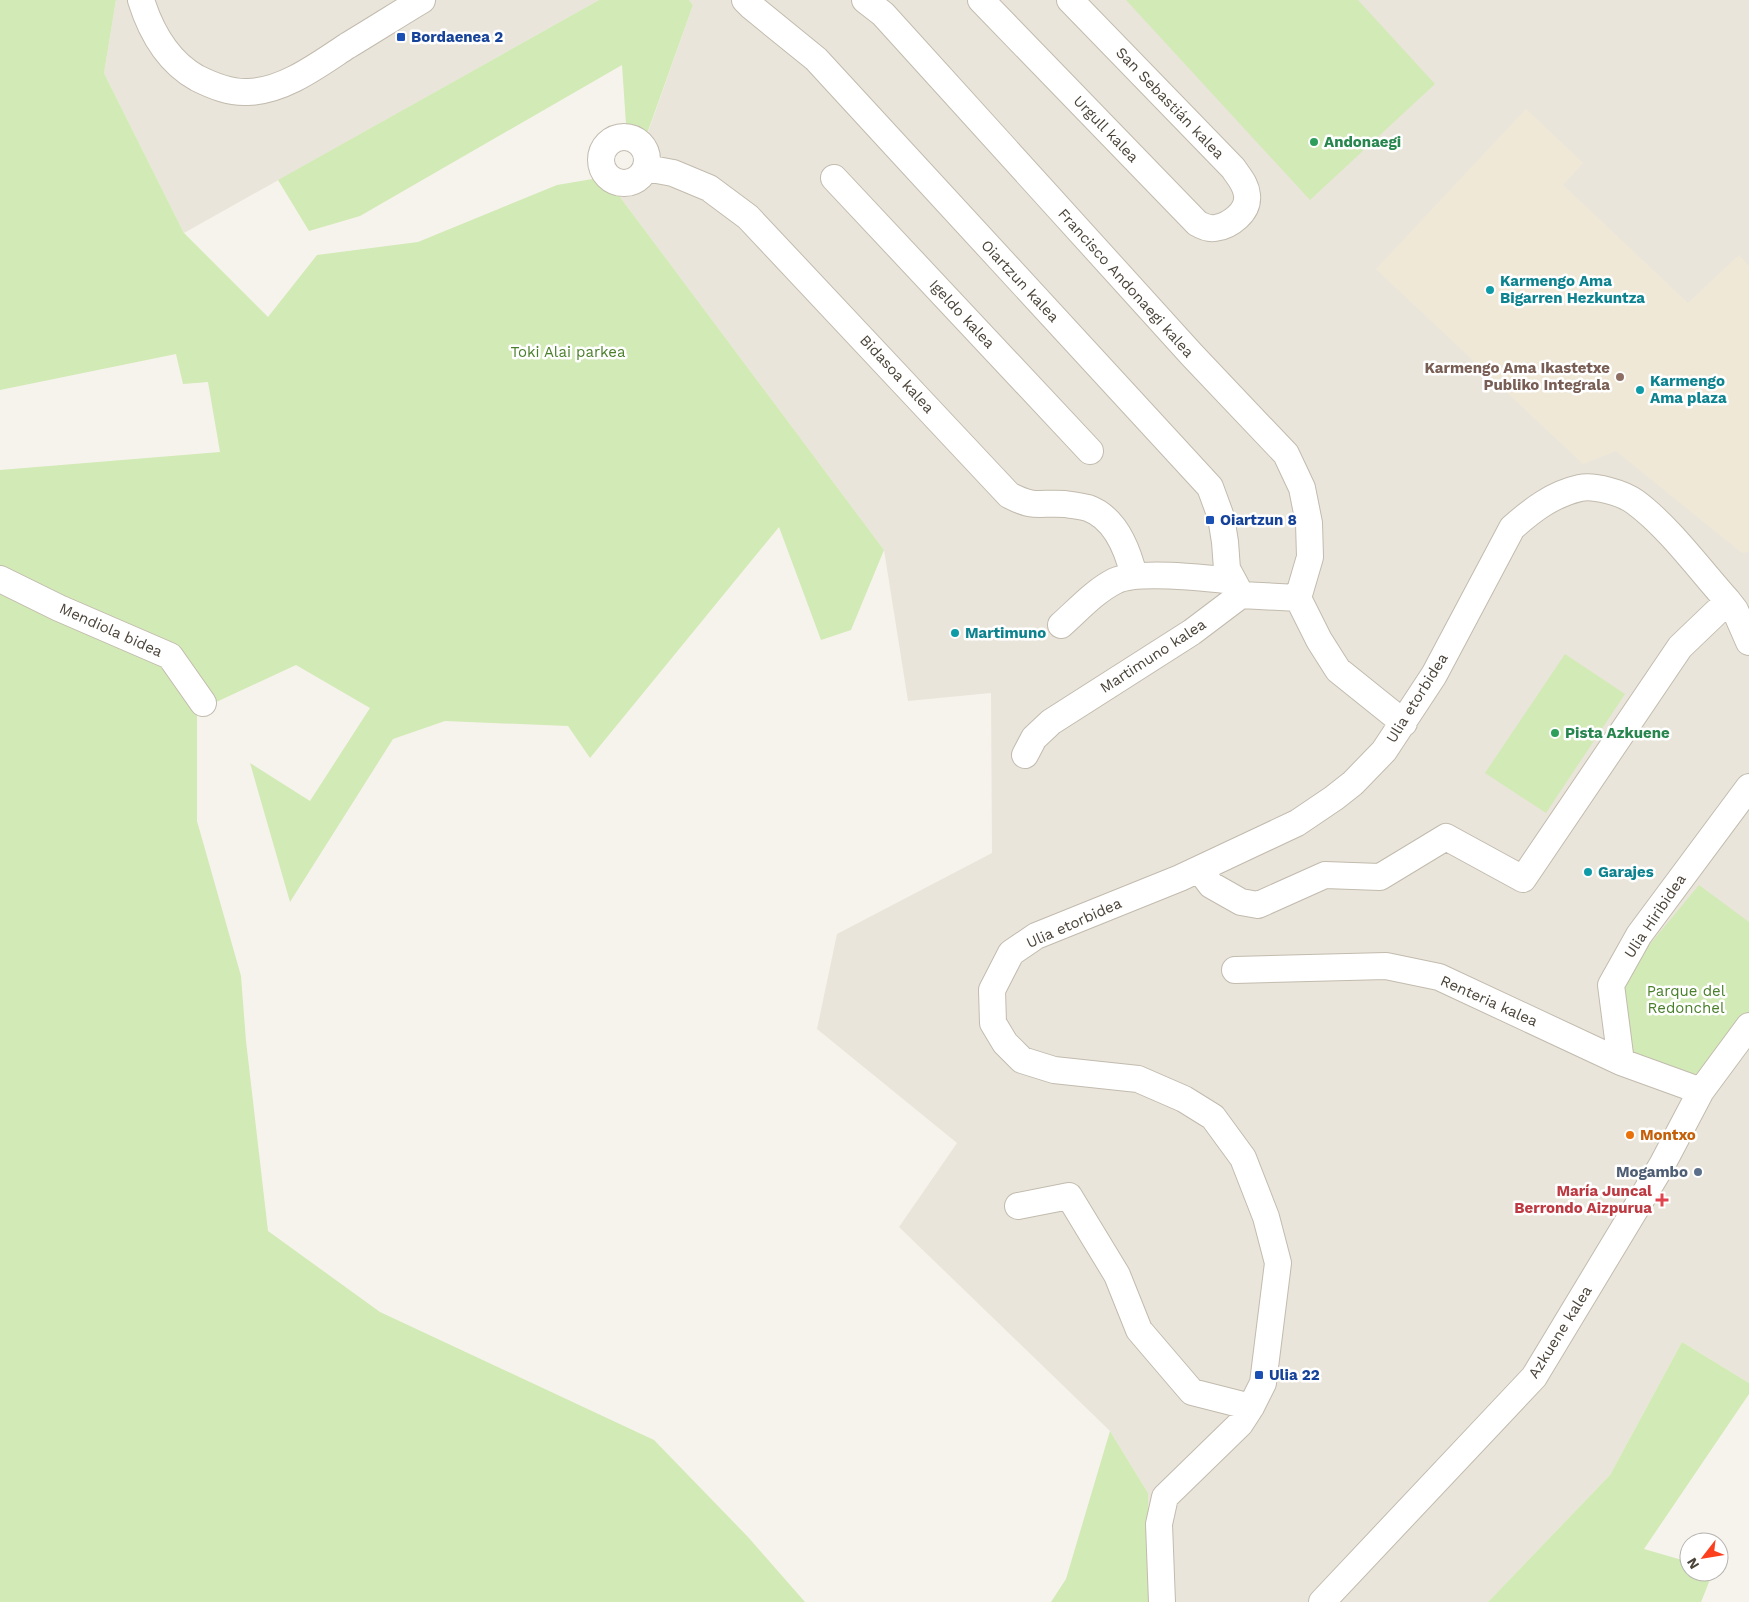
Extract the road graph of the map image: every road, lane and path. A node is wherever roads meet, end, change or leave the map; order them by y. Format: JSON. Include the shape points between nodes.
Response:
{"nodes":[{"id":1,"x":141,"y":0,"type":"edge"},
{"id":2,"x":422,"y":0,"type":"edge"},
{"id":3,"x":745,"y":0,"type":"edge"},
{"id":4,"x":866,"y":0,"type":"edge"},
{"id":5,"x":981,"y":0,"type":"edge"},
{"id":6,"x":1070,"y":0,"type":"edge"},
{"id":7,"x":646,"y":168,"type":"dead end"},
{"id":8,"x":834,"y":178,"type":"dead end"},
{"id":9,"x":1240,"y":215,"type":"joint"},
{"id":10,"x":1090,"y":450,"type":"dead end"},
{"id":11,"x":1134,"y":576,"type":"junction"},
{"id":12,"x":0,"y":580,"type":"edge"},
{"id":13,"x":1237,"y":588,"type":"junction"},
{"id":14,"x":1298,"y":598,"type":"junction"},
{"id":15,"x":1728,"y":601,"type":"junction"},
{"id":16,"x":1061,"y":624,"type":"dead end"},
{"id":17,"x":1749,"y":642,"type":"edge"},
{"id":18,"x":203,"y":703,"type":"dead end"},
{"id":19,"x":1404,"y":723,"type":"junction"},
{"id":20,"x":1025,"y":756,"type":"dead end"},
{"id":21,"x":1749,"y":787,"type":"edge"},
{"id":22,"x":1200,"y":869,"type":"junction"},
{"id":23,"x":1235,"y":970,"type":"dead end"},
{"id":24,"x":1749,"y":1026,"type":"edge"},
{"id":25,"x":1621,"y":1062,"type":"junction"},
{"id":26,"x":1701,"y":1091,"type":"junction"},
{"id":27,"x":1018,"y":1206,"type":"dead end"},
{"id":28,"x":1251,"y":1407,"type":"junction"},
{"id":29,"x":1162,"y":1602,"type":"edge"},
{"id":30,"x":1322,"y":1602,"type":"edge"}],
"edges":[{"from":1,"to":2,"type":"street","via":[[149,24],[166,53],[190,73],[215,87],[248,92],[276,86],[307,72]]},
{"from":3,"to":13,"type":"street","name":"Oiartzun kalea","via":[[816,59],[1210,487],[1221,517],[1227,569]]},
{"from":4,"to":14,"type":"street","name":"Francisco Andonaegi kalea","via":[[883,14],[1286,454],[1302,488],[1309,523],[1310,557]]},
{"from":5,"to":9,"type":"street","name":"Urgull kalea","via":[[1196,223],[1214,228],[1228,224]]},
{"from":6,"to":9,"type":"street","name":"San Sebastián kalea","via":[[1233,168],[1248,196]]},
{"from":7,"to":11,"type":"street","name":"Bidasoa kalea","via":[[673,173],[709,188],[748,217],[1009,495],[1033,505],[1064,504],[1089,508],[1104,518],[1118,535]]},
{"from":8,"to":10,"type":"street","name":"Igeldo kalea"},
{"from":11,"to":13,"type":"street","via":[[1196,577]]},
{"from":11,"to":16,"type":"street","via":[[1116,581],[1102,590]]},
{"from":12,"to":18,"type":"street","name":"Mendiola bidea","via":[[170,656]]},
{"from":13,"to":14,"type":"street"},
{"from":13,"to":20,"type":"street","name":"Martimuno kalea","via":[[1192,632],[1051,722],[1034,738]]},
{"from":14,"to":19,"type":"street","via":[[1338,670]]},
{"from":15,"to":17,"type":"street","name":"Ulia etorbidea"},
{"from":15,"to":19,"type":"street","name":"Ulia etorbidea","via":[[1656,519],[1633,500],[1606,490],[1582,488],[1554,497],[1512,528],[1434,675]]},
{"from":15,"to":22,"type":"street","via":[[1680,647],[1523,879],[1446,837],[1380,877],[1325,876],[1258,905],[1241,902],[1211,885]]},
{"from":19,"to":22,"type":"street","name":"Ulia etorbidea","via":[[1384,751],[1334,798],[1297,823]]},
{"from":21,"to":25,"type":"street","name":"Ulia Hiribidea","via":[[1639,934],[1611,985]]},
{"from":22,"to":28,"type":"street","name":"Ulia etorbidea","via":[[1036,936],[1011,953],[992,990],[993,1023],[1022,1060],[1054,1070],[1138,1079],[1184,1099],[1213,1117],[1243,1158],[1266,1217],[1278,1263],[1263,1383]]},
{"from":23,"to":25,"type":"street","name":"Renteria kalea","via":[[1386,966],[1439,977],[1461,977]]},
{"from":24,"to":26,"type":"street","name":"Azkuene kalea"},
{"from":25,"to":26,"type":"street","name":"Renteria kalea"},
{"from":26,"to":30,"type":"street","name":"Azkuene kalea","via":[[1662,1166],[1534,1377]]},
{"from":27,"to":28,"type":"street","via":[[1070,1196],[1117,1275],[1139,1330],[1192,1392]]},
{"from":28,"to":29,"type":"street","name":"Ulia etorbidea","via":[[1240,1424],[1165,1497],[1159,1524]]}]}
